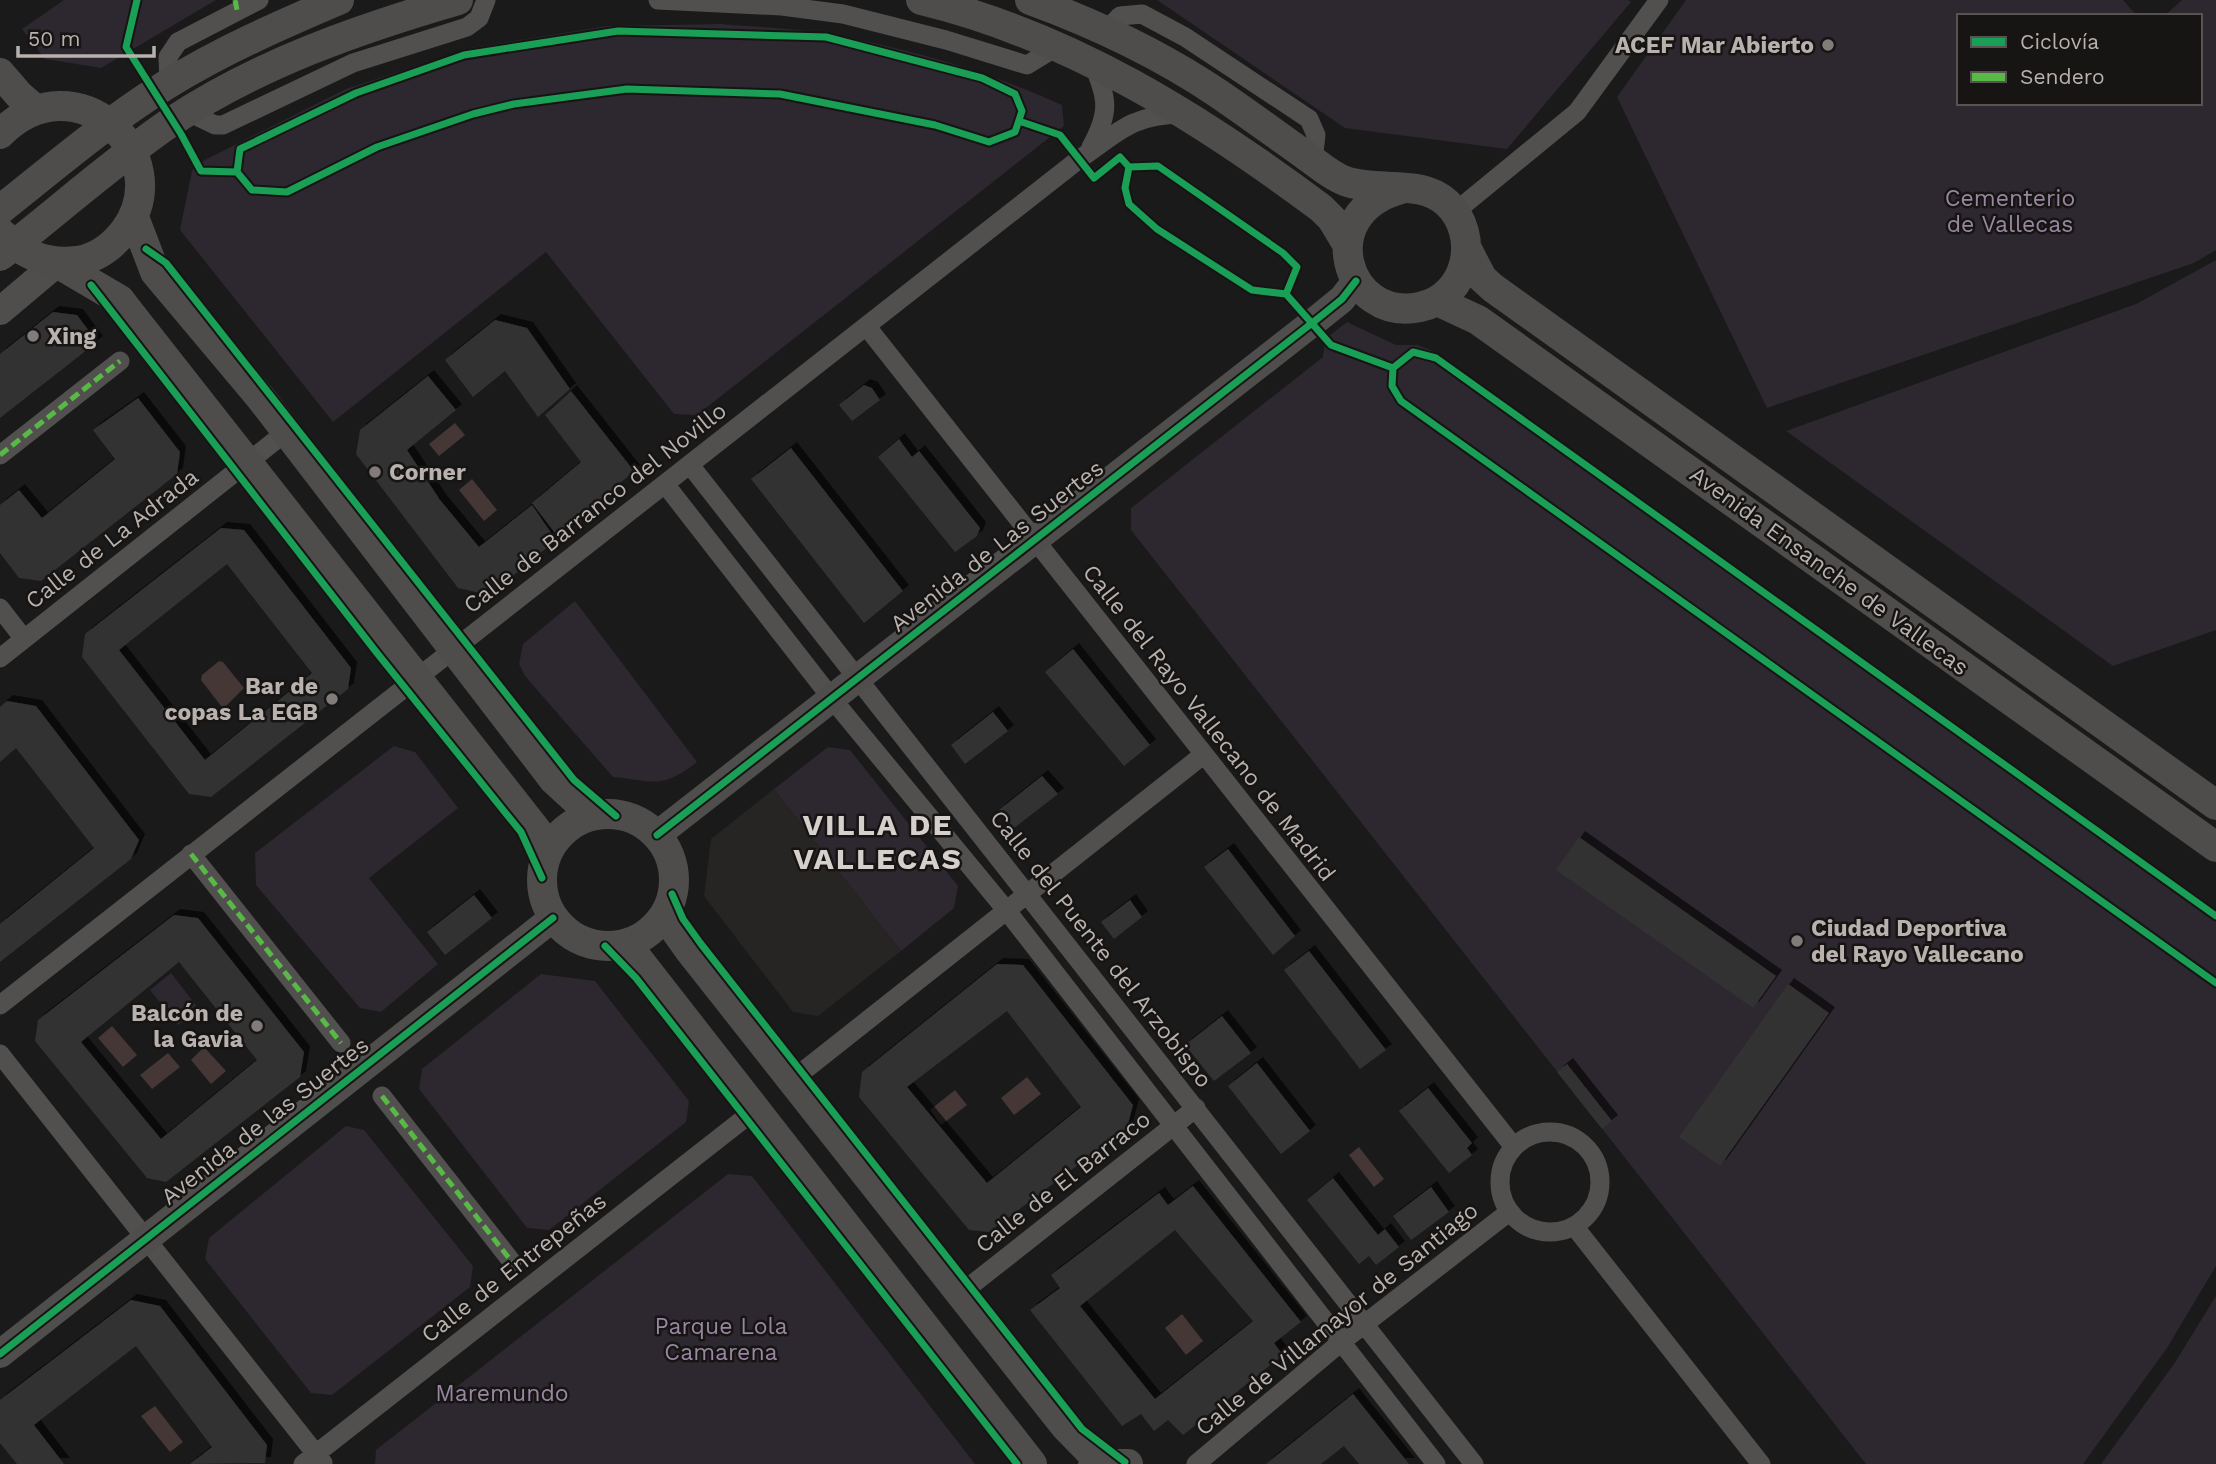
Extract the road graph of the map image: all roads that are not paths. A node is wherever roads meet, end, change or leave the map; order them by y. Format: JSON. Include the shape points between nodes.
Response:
{"nodes":[{"id":1,"x":259,"y":0,"type":"edge"},
{"id":2,"x":339,"y":0,"type":"edge"},
{"id":3,"x":458,"y":0,"type":"edge"},
{"id":4,"x":486,"y":0,"type":"edge"},
{"id":5,"x":657,"y":0,"type":"edge"},
{"id":6,"x":921,"y":0,"type":"edge"},
{"id":7,"x":1030,"y":0,"type":"edge"},
{"id":8,"x":1658,"y":0,"type":"edge"},
{"id":9,"x":236,"y":5,"type":"edge"},
{"id":10,"x":1071,"y":8,"type":"edge"},
{"id":11,"x":1058,"y":46,"type":"junction"},
{"id":12,"x":1093,"y":63,"type":"junction"},
{"id":13,"x":0,"y":74,"type":"edge"},
{"id":14,"x":169,"y":83,"type":"junction"},
{"id":15,"x":36,"y":109,"type":"junction"},
{"id":16,"x":188,"y":113,"type":"junction"},
{"id":17,"x":1186,"y":114,"type":"junction"},
{"id":18,"x":110,"y":124,"type":"junction"},
{"id":19,"x":0,"y":134,"type":"edge"},
{"id":20,"x":131,"y":151,"type":"junction"},
{"id":21,"x":1088,"y":154,"type":"junction"},
{"id":22,"x":1401,"y":188,"type":"junction"},
{"id":23,"x":0,"y":210,"type":"edge"},
{"id":24,"x":1455,"y":212,"type":"junction"},
{"id":25,"x":134,"y":217,"type":"junction"},
{"id":26,"x":1347,"y":244,"type":"junction"},
{"id":27,"x":5,"y":245,"type":"edge"},
{"id":28,"x":1467,"y":248,"type":"junction"},
{"id":29,"x":57,"y":263,"type":"junction"},
{"id":30,"x":1356,"y":281,"type":"junction"},
{"id":31,"x":1437,"y":301,"type":"junction"},
{"id":32,"x":0,"y":311,"type":"edge"},
{"id":33,"x":867,"y":327,"type":"junction"},
{"id":34,"x":120,"y":361,"type":"dead end"},
{"id":35,"x":286,"y":432,"type":"junction"},
{"id":36,"x":0,"y":456,"type":"edge"},
{"id":37,"x":249,"y":463,"type":"junction"},
{"id":38,"x":690,"y":465,"type":"junction"},
{"id":39,"x":665,"y":485,"type":"junction"},
{"id":40,"x":1034,"y":542,"type":"junction"},
{"id":41,"x":0,"y":608,"type":"edge"},
{"id":42,"x":24,"y":639,"type":"junction"},
{"id":43,"x":455,"y":650,"type":"junction"},
{"id":44,"x":0,"y":658,"type":"edge"},
{"id":45,"x":418,"y":677,"type":"junction"},
{"id":46,"x":858,"y":679,"type":"junction"},
{"id":47,"x":833,"y":700,"type":"junction"},
{"id":48,"x":1203,"y":755,"type":"junction"},
{"id":49,"x":2216,"y":805,"type":"edge"},
{"id":50,"x":592,"y":815,"type":"junction"},
{"id":51,"x":657,"y":835,"type":"junction"},
{"id":52,"x":2216,"y":847,"type":"edge"},
{"id":53,"x":191,"y":854,"type":"junction"},
{"id":54,"x":546,"y":856,"type":"junction"},
{"id":55,"x":1027,"y":894,"type":"junction"},
{"id":56,"x":668,"y":908,"type":"junction"},
{"id":57,"x":1007,"y":911,"type":"junction"},
{"id":58,"x":553,"y":918,"type":"junction"},
{"id":59,"x":618,"y":946,"type":"junction"},
{"id":60,"x":0,"y":1005,"type":"edge"},
{"id":61,"x":341,"y":1043,"type":"dead end"},
{"id":62,"x":0,"y":1054,"type":"edge"},
{"id":63,"x":792,"y":1080,"type":"junction"},
{"id":64,"x":382,"y":1096,"type":"dead end"},
{"id":65,"x":1196,"y":1108,"type":"junction"},
{"id":66,"x":755,"y":1110,"type":"junction"},
{"id":67,"x":1173,"y":1127,"type":"junction"},
{"id":68,"x":1514,"y":1147,"type":"junction"},
{"id":69,"x":1509,"y":1212,"type":"junction"},
{"id":70,"x":1573,"y":1226,"type":"junction"},
{"id":71,"x":147,"y":1238,"type":"junction"},
{"id":72,"x":512,"y":1262,"type":"dead end"},
{"id":73,"x":960,"y":1294,"type":"junction"},
{"id":74,"x":1364,"y":1324,"type":"junction"},
{"id":75,"x":1340,"y":1343,"type":"junction"},
{"id":76,"x":0,"y":1354,"type":"edge"},
{"id":77,"x":314,"y":1461,"type":"edge"},
{"id":78,"x":1107,"y":1463,"type":"edge"},
{"id":79,"x":1032,"y":1464,"type":"edge"},
{"id":80,"x":1195,"y":1464,"type":"edge"},
{"id":81,"x":1436,"y":1464,"type":"edge"},
{"id":82,"x":1474,"y":1464,"type":"edge"},
{"id":83,"x":1761,"y":1464,"type":"edge"}],
"edges":[{"from":1,"to":9,"type":"street"},
{"from":2,"to":14,"type":"main road","via":[[250,38]]},
{"from":3,"to":16,"type":"main road","via":[[370,26],[261,71]]},
{"from":4,"to":16,"type":"street","via":[[479,18],[467,27],[353,63],[223,125]]},
{"from":5,"to":11,"type":"street","via":[[843,14],[1027,65]]},
{"from":6,"to":11,"type":"main road"},
{"from":7,"to":10,"type":"main road"},
{"from":8,"to":24,"type":"street","via":[[1577,112]]},
{"from":9,"to":14,"type":"street","via":[[171,48]]},
{"from":10,"to":22,"type":"main road","via":[[1106,32],[1191,76],[1345,181]]},
{"from":11,"to":12,"type":"main road"},
{"from":12,"to":17,"type":"main road"},
{"from":12,"to":21,"type":"street","name":"Calle de Barranco del Novillo","via":[[1106,109],[1102,129]]},
{"from":13,"to":15,"type":"main road"},
{"from":14,"to":18,"type":"main road"},
{"from":15,"to":18,"type":"main road","via":[[74,107],[98,113]]},
{"from":15,"to":19,"type":"main road"},
{"from":16,"to":20,"type":"main road"},
{"from":17,"to":21,"type":"street","name":"Calle de Barranco del Novillo","via":[[1132,121]]},
{"from":17,"to":26,"type":"main road","via":[[1321,208]]},
{"from":18,"to":20,"type":"main road"},
{"from":18,"to":23,"type":"main road"},
{"from":20,"to":25,"type":"main road","via":[[140,192]]},
{"from":20,"to":27,"type":"main road"},
{"from":21,"to":33,"type":"street","name":"Calle de Barranco del Novillo"},
{"from":22,"to":24,"type":"main road","via":[[1431,193]]},
{"from":22,"to":26,"type":"main road","via":[[1364,206],[1352,223]]},
{"from":24,"to":28,"type":"main road","name":"Avenida Ensanche de Vallecas"},
{"from":25,"to":29,"type":"main road","via":[[100,254]]},
{"from":25,"to":35,"type":"main road","via":[[155,271]]},
{"from":26,"to":30,"type":"main road"},
{"from":27,"to":29,"type":"main road"},
{"from":28,"to":31,"type":"main road","via":[[1464,269]]},
{"from":28,"to":49,"type":"main road","name":"Avenida Ensanche de Vallecas","via":[[1493,289]]},
{"from":29,"to":32,"type":"main road"},
{"from":29,"to":37,"type":"main road","via":[[120,300]]},
{"from":30,"to":31,"type":"main road","via":[[1368,295],[1393,306],[1420,307]]},
{"from":30,"to":40,"type":"main road","name":"Avenida de Las Suertes","via":[[1342,299]]},
{"from":31,"to":52,"type":"main road","name":"Avenida Ensanche de Vallecas","via":[[1479,320]]},
{"from":33,"to":38,"type":"street","name":"Calle de Barranco del Novillo"},
{"from":33,"to":40,"type":"street","name":"Calle del Rayo Vallecano de Madrid"},
{"from":34,"to":36,"type":"street"},
{"from":35,"to":37,"type":"street","name":"Calle de La Adrada"},
{"from":35,"to":43,"type":"main road"},
{"from":37,"to":42,"type":"street","name":"Calle de La Adrada"},
{"from":37,"to":45,"type":"main road"},
{"from":38,"to":39,"type":"street","name":"Calle de Barranco del Novillo"},
{"from":38,"to":46,"type":"street","name":"Calle del Puente del Arzobispo"},
{"from":39,"to":43,"type":"street","name":"Calle de Barranco del Novillo"},
{"from":39,"to":47,"type":"street"},
{"from":40,"to":46,"type":"main road","name":"Avenida de Las Suertes"},
{"from":40,"to":48,"type":"street","name":"Calle del Rayo Vallecano de Madrid"},
{"from":41,"to":42,"type":"street"},
{"from":42,"to":44,"type":"street","name":"Calle de La Adrada"},
{"from":43,"to":45,"type":"street","name":"Calle de Barranco del Novillo"},
{"from":43,"to":50,"type":"main road","via":[[554,780]]},
{"from":45,"to":53,"type":"street","name":"Calle de Barranco del Novillo"},
{"from":45,"to":54,"type":"main road","via":[[537,831]]},
{"from":46,"to":47,"type":"main road","name":"Avenida de Las Suertes"},
{"from":46,"to":55,"type":"street","name":"Calle del Puente del Arzobispo"},
{"from":47,"to":51,"type":"main road","name":"Avenida de Las Suertes"},
{"from":47,"to":57,"type":"street"},
{"from":48,"to":55,"type":"street"},
{"from":48,"to":68,"type":"street","name":"Calle del Rayo Vallecano de Madrid"},
{"from":50,"to":51,"type":"main road","via":[[626,816]]},
{"from":50,"to":54,"type":"main road","via":[[571,825]]},
{"from":51,"to":56,"type":"main road","via":[[673,870]]},
{"from":53,"to":60,"type":"street","name":"Calle de Barranco del Novillo"},
{"from":53,"to":61,"type":"street"},
{"from":54,"to":58,"type":"main road","via":[[544,897]]},
{"from":55,"to":57,"type":"street"},
{"from":55,"to":65,"type":"street","name":"Calle del Puente del Arzobispo"},
{"from":56,"to":59,"type":"main road","via":[[658,924],[640,938]]},
{"from":56,"to":63,"type":"main road","via":[[673,927]]},
{"from":57,"to":63,"type":"street"},
{"from":57,"to":67,"type":"street"},
{"from":58,"to":59,"type":"main road","via":[[583,942]]},
{"from":58,"to":71,"type":"main road","name":"Avenida de las Suertes"},
{"from":59,"to":66,"type":"main road","via":[[638,959]]},
{"from":62,"to":71,"type":"street"},
{"from":63,"to":73,"type":"main road"},
{"from":64,"to":72,"type":"street"},
{"from":65,"to":67,"type":"street","name":"Calle de El Barraco"},
{"from":65,"to":74,"type":"street","name":"Calle del Puente del Arzobispo"},
{"from":66,"to":77,"type":"street","name":"Calle de Entrepeñas"},
{"from":66,"to":79,"type":"main road"},
{"from":67,"to":73,"type":"street","name":"Calle de El Barraco"},
{"from":67,"to":75,"type":"street"},
{"from":68,"to":69,"type":"street","via":[[1501,1167],[1499,1183]]},
{"from":68,"to":70,"type":"street","via":[[1533,1134],[1549,1131],[1579,1140],[1591,1152],[1599,1171],[1599,1193],[1590,1212]]},
{"from":69,"to":70,"type":"street","via":[[1519,1222],[1546,1232]]},
{"from":69,"to":74,"type":"street","name":"Calle de Villamayor de Santiago"},
{"from":70,"to":83,"type":"street"},
{"from":71,"to":76,"type":"main road","name":"Avenida de las Suertes"},
{"from":71,"to":77,"type":"street"},
{"from":73,"to":78,"type":"main road","via":[[1065,1426]]},
{"from":74,"to":75,"type":"street","name":"Calle de Villamayor de Santiago"},
{"from":74,"to":82,"type":"street","name":"Calle del Puente del Arzobispo"},
{"from":75,"to":80,"type":"street","name":"Calle de Villamayor de Santiago"},
{"from":75,"to":81,"type":"street"}]}
